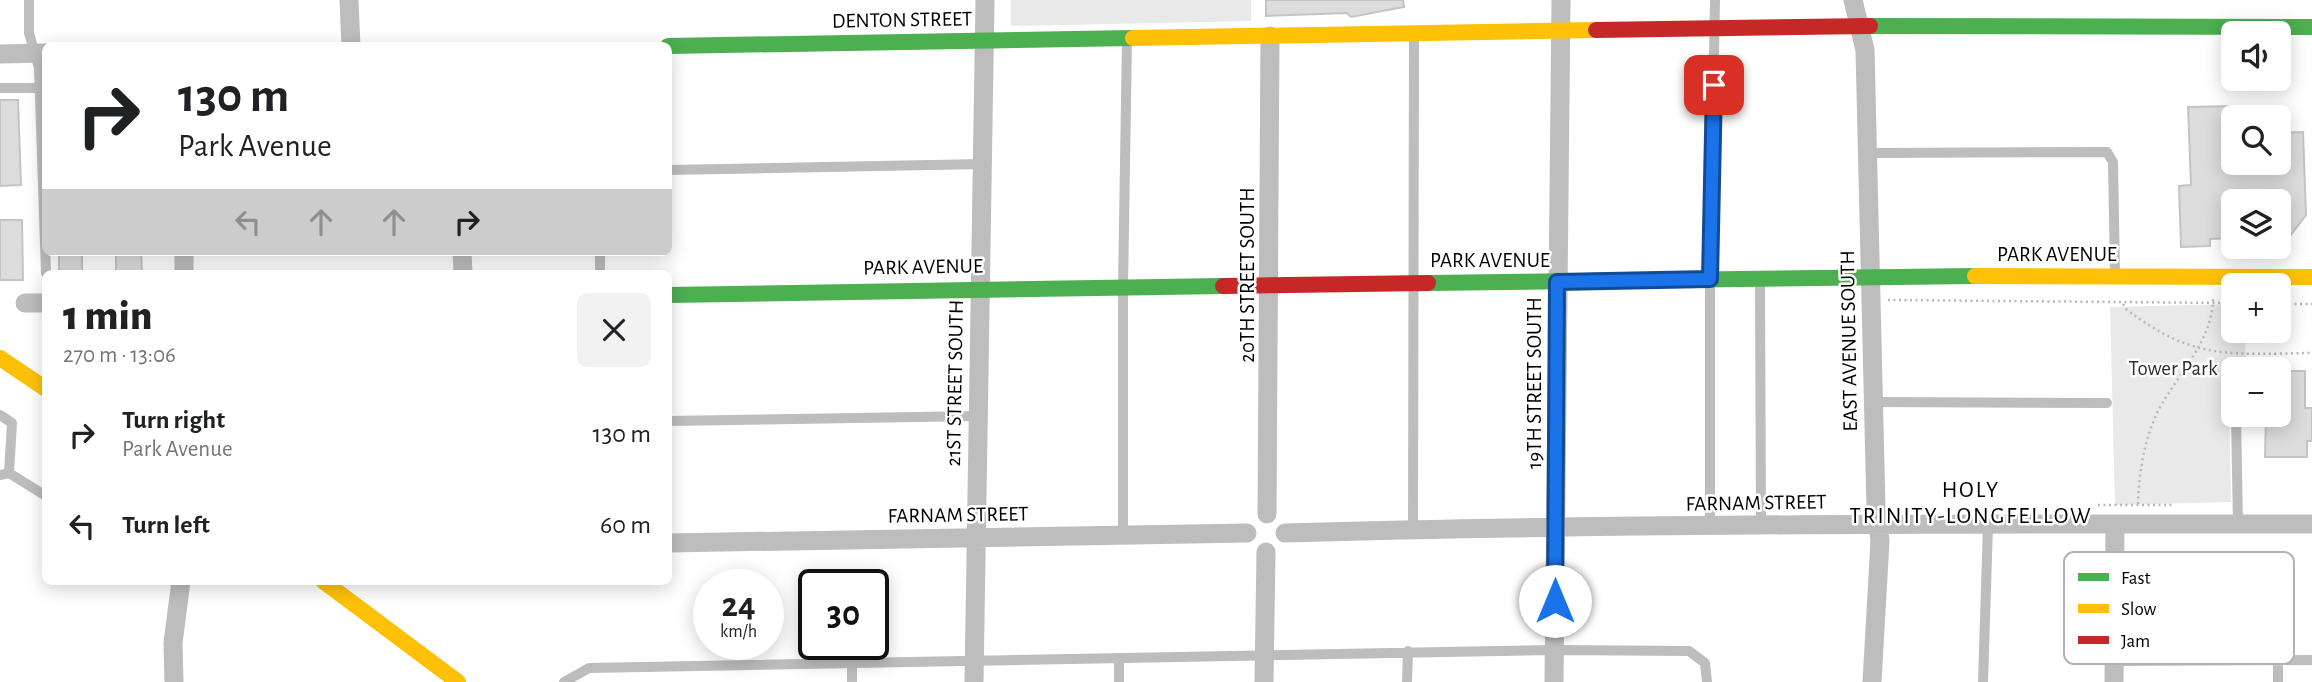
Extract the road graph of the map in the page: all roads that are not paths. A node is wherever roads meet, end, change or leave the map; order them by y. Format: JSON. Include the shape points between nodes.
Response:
{"nodes":[{"id":1,"x":29,"y":0,"type":"edge"},
{"id":2,"x":349,"y":0,"type":"edge"},
{"id":3,"x":985,"y":0,"type":"edge"},
{"id":4,"x":1561,"y":0,"type":"edge"},
{"id":5,"x":1715,"y":0,"type":"edge"},
{"id":6,"x":1853,"y":0,"type":"edge"},
{"id":7,"x":1859,"y":26,"type":"junction"},
{"id":8,"x":2312,"y":27,"type":"edge"},
{"id":9,"x":1715,"y":30,"type":"junction"},
{"id":10,"x":1561,"y":32,"type":"junction"},
{"id":11,"x":1414,"y":34,"type":"junction"},
{"id":12,"x":1270,"y":36,"type":"junction"},
{"id":13,"x":1127,"y":39,"type":"junction"},
{"id":14,"x":985,"y":41,"type":"junction"},
{"id":15,"x":351,"y":42,"type":"edge"},
{"id":16,"x":672,"y":46,"type":"edge"},
{"id":17,"x":0,"y":54,"type":"edge"},
{"id":18,"x":40,"y":54,"type":"edge"},
{"id":19,"x":0,"y":88,"type":"edge"},
{"id":20,"x":40,"y":88,"type":"junction"},
{"id":21,"x":42,"y":150,"type":"edge"},
{"id":22,"x":1867,"y":153,"type":"junction"},
{"id":23,"x":984,"y":164,"type":"junction"},
{"id":24,"x":672,"y":170,"type":"edge"},
{"id":25,"x":1870,"y":276,"type":"junction"},
{"id":26,"x":1760,"y":277,"type":"junction"},
{"id":27,"x":2115,"y":277,"type":"junction"},
{"id":28,"x":2312,"y":277,"type":"edge"},
{"id":29,"x":1710,"y":279,"type":"junction"},
{"id":30,"x":1557,"y":282,"type":"junction"},
{"id":31,"x":1413,"y":283,"type":"junction"},
{"id":32,"x":1270,"y":286,"type":"junction"},
{"id":33,"x":1123,"y":288,"type":"junction"},
{"id":34,"x":979,"y":289,"type":"junction"},
{"id":35,"x":672,"y":295,"type":"edge"},
{"id":36,"x":25,"y":303,"type":"dead end"},
{"id":37,"x":42,"y":303,"type":"edge"},
{"id":38,"x":2,"y":363,"type":"edge"},
{"id":39,"x":42,"y":386,"type":"edge"},
{"id":40,"x":1874,"y":402,"type":"junction"},
{"id":41,"x":2108,"y":403,"type":"dead end"},
{"id":42,"x":0,"y":415,"type":"edge"},
{"id":43,"x":978,"y":416,"type":"junction"},
{"id":44,"x":672,"y":421,"type":"edge"},
{"id":45,"x":2236,"y":427,"type":"edge"},
{"id":46,"x":4,"y":474,"type":"edge"},
{"id":47,"x":42,"y":494,"type":"edge"},
{"id":48,"x":1267,"y":514,"type":"junction"},
{"id":49,"x":1878,"y":524,"type":"junction"},
{"id":50,"x":1988,"y":524,"type":"junction"},
{"id":51,"x":2115,"y":524,"type":"junction"},
{"id":52,"x":2238,"y":524,"type":"junction"},
{"id":53,"x":2312,"y":524,"type":"edge"},
{"id":54,"x":1761,"y":526,"type":"junction"},
{"id":55,"x":1710,"y":527,"type":"junction"},
{"id":56,"x":1555,"y":528,"type":"junction"},
{"id":57,"x":1413,"y":529,"type":"junction"},
{"id":58,"x":1247,"y":533,"type":"junction"},
{"id":59,"x":1285,"y":533,"type":"junction"},
{"id":60,"x":1123,"y":535,"type":"junction"},
{"id":61,"x":976,"y":538,"type":"junction"},
{"id":62,"x":672,"y":543,"type":"edge"},
{"id":63,"x":1266,"y":552,"type":"junction"},
{"id":64,"x":2115,"y":552,"type":"edge"},
{"id":65,"x":180,"y":585,"type":"edge"},
{"id":66,"x":328,"y":585,"type":"edge"},
{"id":67,"x":1555,"y":650,"type":"junction"},
{"id":68,"x":1408,"y":651,"type":"junction"},
{"id":69,"x":1264,"y":655,"type":"junction"},
{"id":70,"x":1119,"y":659,"type":"junction"},
{"id":71,"x":2294,"y":660,"type":"edge"},
{"id":72,"x":2312,"y":660,"type":"edge"},
{"id":73,"x":974,"y":661,"type":"junction"},
{"id":74,"x":852,"y":663,"type":"junction"},
{"id":75,"x":2114,"y":664,"type":"edge"},
{"id":76,"x":2278,"y":664,"type":"edge"},
{"id":77,"x":431,"y":674,"type":"edge"},
{"id":78,"x":174,"y":682,"type":"edge"},
{"id":79,"x":458,"y":682,"type":"edge"},
{"id":80,"x":564,"y":682,"type":"edge"},
{"id":81,"x":852,"y":682,"type":"edge"},
{"id":82,"x":974,"y":682,"type":"edge"},
{"id":83,"x":1119,"y":682,"type":"edge"},
{"id":84,"x":1264,"y":682,"type":"edge"},
{"id":85,"x":1407,"y":682,"type":"edge"},
{"id":86,"x":1555,"y":682,"type":"edge"},
{"id":87,"x":1707,"y":682,"type":"edge"},
{"id":88,"x":1872,"y":682,"type":"edge"},
{"id":89,"x":1983,"y":682,"type":"edge"},
{"id":90,"x":2114,"y":682,"type":"edge"},
{"id":91,"x":2278,"y":682,"type":"edge"}],
"edges":[{"from":1,"to":18,"type":"lane","via":[[29,33]]},
{"from":2,"to":15,"type":"street"},
{"from":3,"to":14,"type":"street","name":"21ST STREET SOUTH"},
{"from":4,"to":10,"type":"street","name":"19TH STREET SOUTH"},
{"from":5,"to":9,"type":"lane"},
{"from":6,"to":7,"type":"street","name":"EAST AVENUE SOUTH"},
{"from":7,"to":8,"type":"street","name":"DENTON STREET"},
{"from":7,"to":9,"type":"street","name":"DENTON STREET"},
{"from":7,"to":22,"type":"street","name":"EAST AVENUE SOUTH","via":[[1865,50]]},
{"from":9,"to":10,"type":"street","name":"DENTON STREET"},
{"from":9,"to":29,"type":"lane"},
{"from":10,"to":11,"type":"street","name":"DENTON STREET"},
{"from":10,"to":30,"type":"street","name":"19TH STREET SOUTH"},
{"from":11,"to":12,"type":"street","name":"DENTON STREET"},
{"from":11,"to":31,"type":"lane"},
{"from":12,"to":13,"type":"street","name":"DENTON STREET"},
{"from":12,"to":32,"type":"street","name":"20TH STREET SOUTH"},
{"from":13,"to":14,"type":"street","name":"DENTON STREET"},
{"from":13,"to":33,"type":"lane"},
{"from":14,"to":16,"type":"street","name":"DENTON STREET"},
{"from":14,"to":23,"type":"street","name":"21ST STREET SOUTH"},
{"from":17,"to":18,"type":"street"},
{"from":18,"to":20,"type":"lane"},
{"from":19,"to":20,"type":"lane"},
{"from":20,"to":21,"type":"lane"},
{"from":22,"to":25,"type":"street","name":"EAST AVENUE SOUTH"},
{"from":22,"to":27,"type":"lane","via":[[2107,152],[2113,162]]},
{"from":23,"to":24,"type":"lane"},
{"from":23,"to":34,"type":"street","name":"21ST STREET SOUTH"},
{"from":25,"to":26,"type":"street","name":"PARK AVENUE"},
{"from":25,"to":27,"type":"street","name":"PARK AVENUE"},
{"from":25,"to":40,"type":"street","name":"EAST AVENUE SOUTH"},
{"from":26,"to":29,"type":"street","name":"PARK AVENUE"},
{"from":26,"to":54,"type":"lane"},
{"from":27,"to":28,"type":"street","name":"PARK AVENUE"},
{"from":29,"to":30,"type":"street","name":"PARK AVENUE"},
{"from":29,"to":55,"type":"lane"},
{"from":30,"to":31,"type":"street","name":"PARK AVENUE"},
{"from":30,"to":56,"type":"street","name":"19TH STREET SOUTH"},
{"from":31,"to":32,"type":"street","name":"PARK AVENUE"},
{"from":31,"to":57,"type":"lane"},
{"from":32,"to":33,"type":"street","name":"PARK AVENUE"},
{"from":32,"to":48,"type":"street","name":"20TH STREET SOUTH"},
{"from":33,"to":34,"type":"street","name":"PARK AVENUE"},
{"from":33,"to":60,"type":"lane"},
{"from":34,"to":35,"type":"street","name":"PARK AVENUE"},
{"from":34,"to":43,"type":"street","name":"21ST STREET SOUTH"},
{"from":36,"to":37,"type":"street"},
{"from":38,"to":39,"type":"street"},
{"from":40,"to":41,"type":"lane"},
{"from":40,"to":49,"type":"street","name":"EAST AVENUE SOUTH"},
{"from":42,"to":46,"type":"lane","via":[[12,424]]},
{"from":43,"to":44,"type":"lane"},
{"from":43,"to":61,"type":"street","name":"21ST STREET SOUTH"},
{"from":45,"to":52,"type":"lane"},
{"from":46,"to":47,"type":"lane"},
{"from":48,"to":58,"type":"street","via":[[1255,518]]},
{"from":48,"to":59,"type":"street","via":[[1282,522]]},
{"from":49,"to":50,"type":"street","name":"FARNAM STREET"},
{"from":49,"to":54,"type":"street","name":"FARNAM STREET"},
{"from":49,"to":88,"type":"street","name":"EAST AVENUE SOUTH"},
{"from":50,"to":51,"type":"street","name":"FARNAM STREET"},
{"from":50,"to":89,"type":"lane"},
{"from":51,"to":52,"type":"street","name":"FARNAM STREET"},
{"from":51,"to":64,"type":"street"},
{"from":52,"to":53,"type":"street","name":"FARNAM STREET"},
{"from":54,"to":55,"type":"street","name":"FARNAM STREET"},
{"from":55,"to":56,"type":"street","name":"FARNAM STREET"},
{"from":56,"to":57,"type":"street","name":"FARNAM STREET"},
{"from":56,"to":67,"type":"street","name":"19TH STREET SOUTH"},
{"from":57,"to":59,"type":"street","name":"FARNAM STREET"},
{"from":58,"to":60,"type":"street","name":"FARNAM STREET"},
{"from":58,"to":63,"type":"street","via":[[1251,544]]},
{"from":59,"to":63,"type":"street","via":[[1277,548]]},
{"from":60,"to":61,"type":"street","name":"FARNAM STREET"},
{"from":61,"to":62,"type":"street","name":"FARNAM STREET"},
{"from":61,"to":73,"type":"street","name":"21ST STREET SOUTH"},
{"from":63,"to":69,"type":"street"},
{"from":65,"to":78,"type":"street","via":[[173,643]]},
{"from":66,"to":77,"type":"street"},
{"from":67,"to":68,"type":"lane"},
{"from":67,"to":86,"type":"street","name":"19TH STREET SOUTH"},
{"from":67,"to":87,"type":"lane","via":[[1689,651],[1705,663]]},
{"from":68,"to":69,"type":"lane"},
{"from":68,"to":85,"type":"lane"},
{"from":69,"to":70,"type":"lane"},
{"from":69,"to":84,"type":"street"},
{"from":70,"to":73,"type":"lane"},
{"from":70,"to":83,"type":"lane"},
{"from":71,"to":72,"type":"lane"},
{"from":73,"to":74,"type":"lane"},
{"from":73,"to":82,"type":"street","name":"21ST STREET SOUTH"},
{"from":74,"to":80,"type":"lane","via":[[589,668]]},
{"from":74,"to":81,"type":"lane"},
{"from":75,"to":90,"type":"street"},
{"from":76,"to":91,"type":"lane"},
{"from":77,"to":79,"type":"street"}]}
